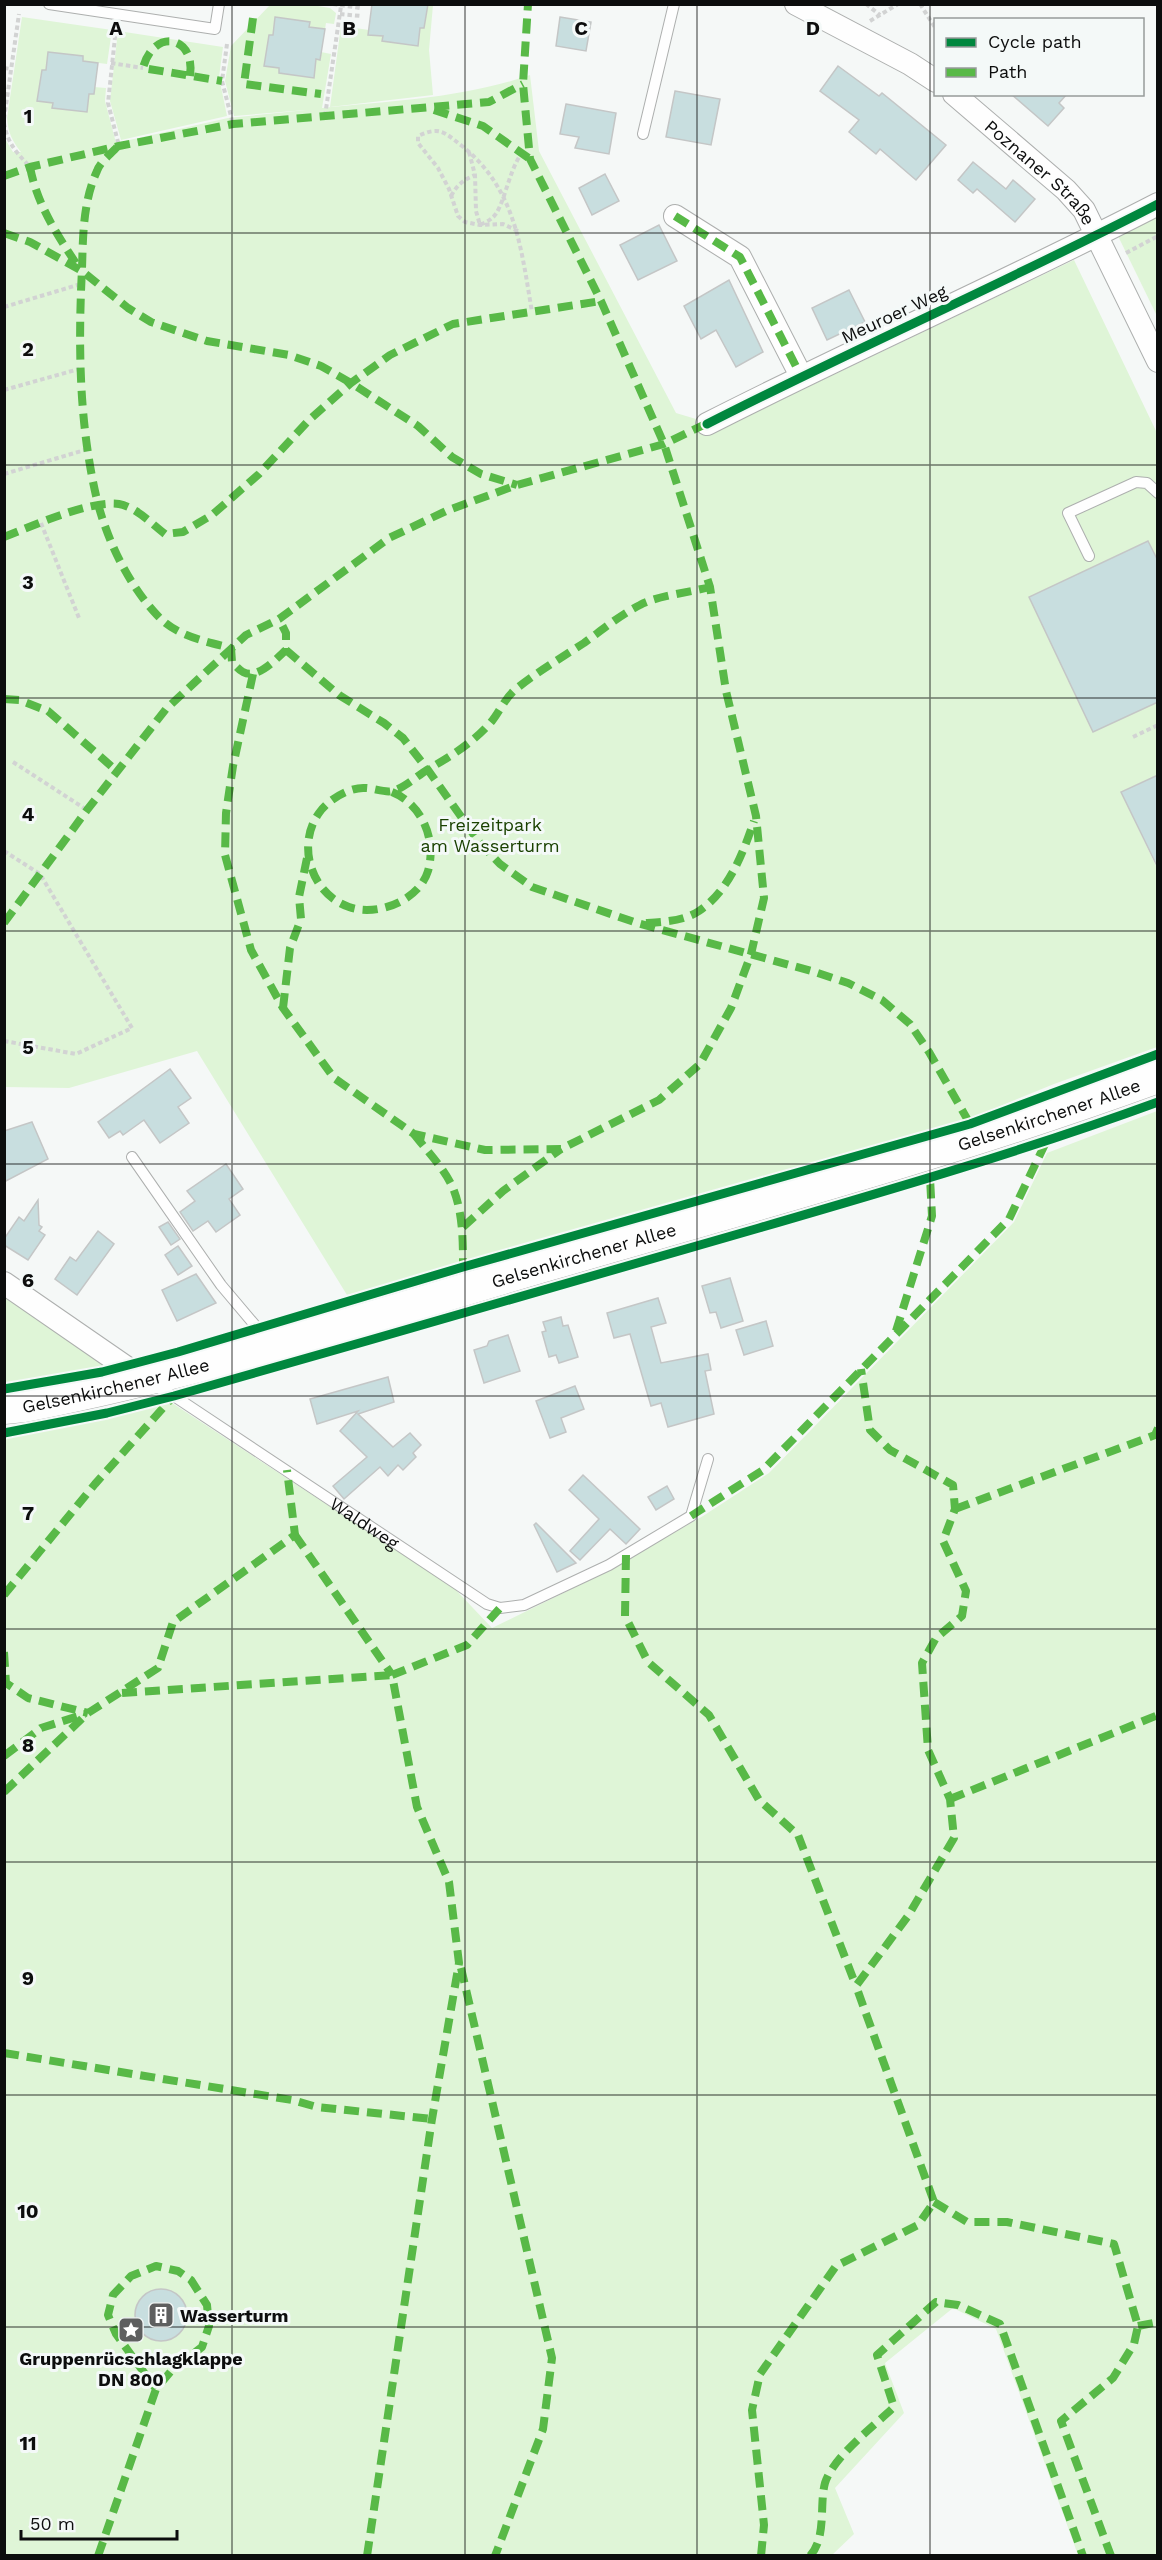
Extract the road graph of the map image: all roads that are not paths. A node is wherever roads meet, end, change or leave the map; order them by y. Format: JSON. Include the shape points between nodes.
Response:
{"nodes":[{"id":1,"x":49,"y":4,"type":"edge"},
{"id":2,"x":219,"y":4,"type":"edge"},
{"id":3,"x":674,"y":4,"type":"edge"},
{"id":4,"x":796,"y":4,"type":"edge"},
{"id":5,"x":934,"y":80,"type":"edge"},
{"id":6,"x":956,"y":96,"type":"edge"},
{"id":7,"x":643,"y":134,"type":"dead end"},
{"id":8,"x":1158,"y":204,"type":"edge"},
{"id":9,"x":675,"y":216,"type":"dead end"},
{"id":10,"x":1096,"y":236,"type":"junction"},
{"id":11,"x":1158,"y":361,"type":"edge"},
{"id":12,"x":801,"y":376,"type":"junction"},
{"id":13,"x":707,"y":424,"type":"dead end"},
{"id":14,"x":1158,"y":493,"type":"edge"},
{"id":15,"x":1089,"y":556,"type":"dead end"},
{"id":16,"x":1158,"y":1077,"type":"edge"},
{"id":17,"x":132,"y":1157,"type":"dead end"},
{"id":18,"x":4,"y":1283,"type":"edge"},
{"id":19,"x":272,"y":1346,"type":"junction"},
{"id":20,"x":146,"y":1382,"type":"junction"},
{"id":21,"x":4,"y":1408,"type":"edge"},
{"id":22,"x":708,"y":1459,"type":"dead end"}],
"edges":[{"from":1,"to":2,"type":"lane","via":[[215,28]]},
{"from":3,"to":7,"type":"lane"},
{"from":4,"to":5,"type":"street"},
{"from":6,"to":10,"type":"street","name":"Poznaner Straße","via":[[1066,190],[1083,210]]},
{"from":8,"to":10,"type":"street","name":"Meuroer Weg"},
{"from":9,"to":12,"type":"street","via":[[740,257]]},
{"from":10,"to":11,"type":"street","name":"Poznaner Straße"},
{"from":10,"to":12,"type":"street","name":"Meuroer Weg"},
{"from":12,"to":13,"type":"street","name":"Meuroer Weg"},
{"from":14,"to":15,"type":"lane","via":[[1147,483],[1136,482],[1068,513]]},
{"from":16,"to":19,"type":"main road","name":"Gelsenkirchener Allee","via":[[974,1141]]},
{"from":17,"to":19,"type":"lane","via":[[221,1285]]},
{"from":18,"to":20,"type":"street","name":"Waldweg"},
{"from":19,"to":20,"type":"main road","name":"Gelsenkirchener Allee"},
{"from":20,"to":21,"type":"main road","name":"Gelsenkirchener Allee"},
{"from":20,"to":22,"type":"lane","name":"Waldweg","via":[[174,1396],[487,1604],[500,1608],[524,1605],[609,1565],[691,1516]]}]}
